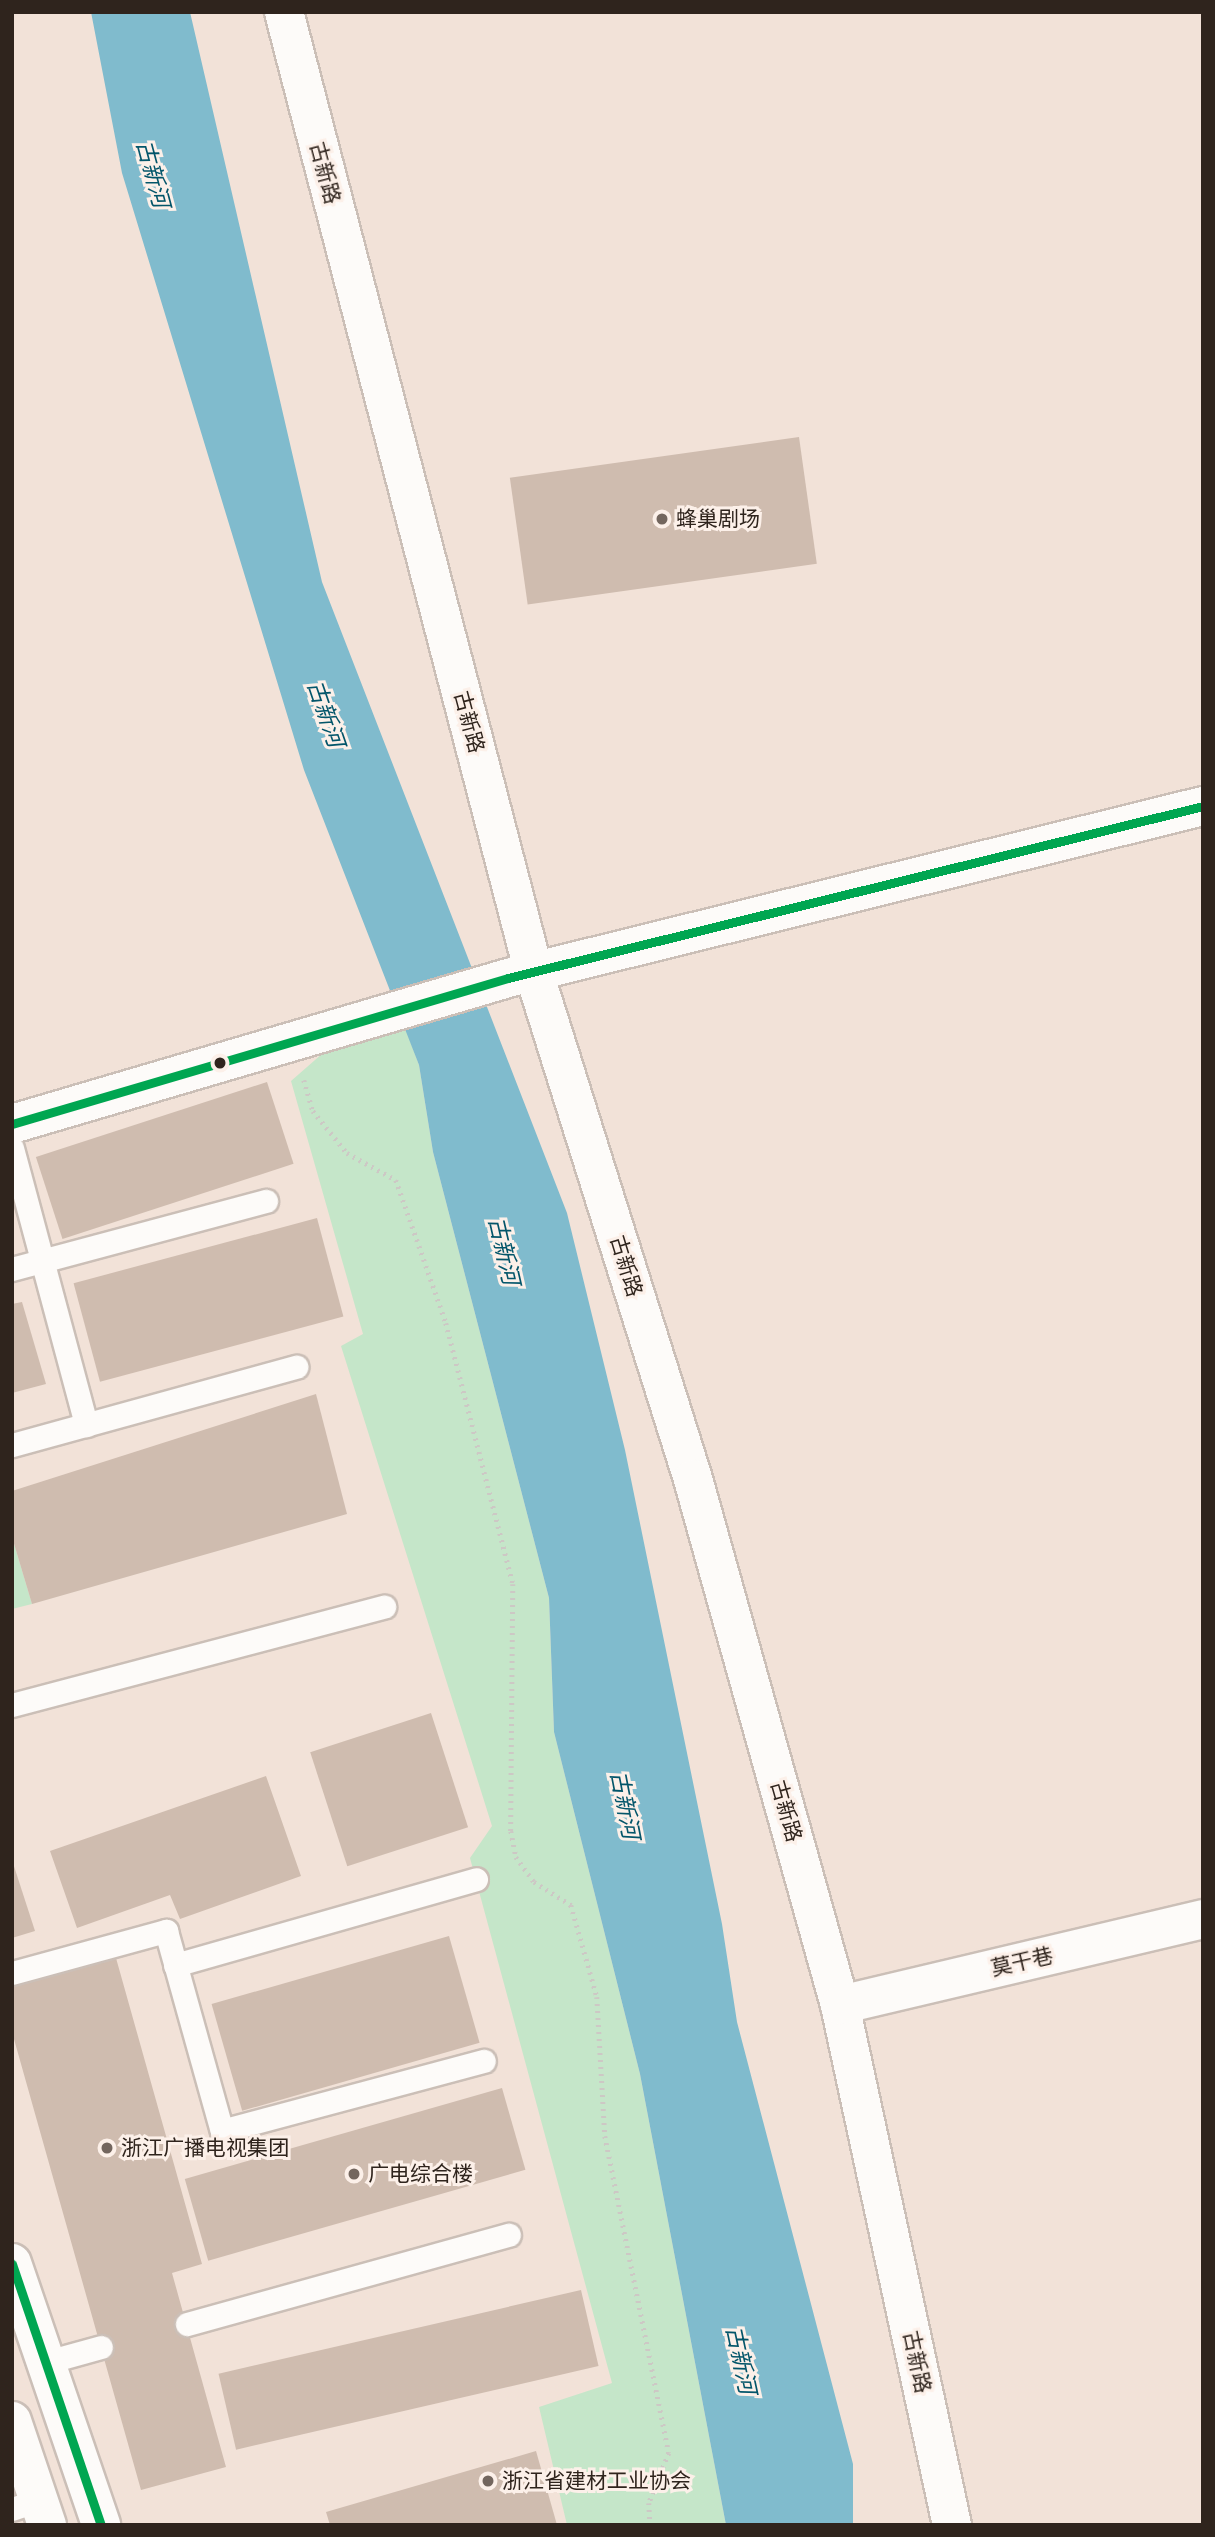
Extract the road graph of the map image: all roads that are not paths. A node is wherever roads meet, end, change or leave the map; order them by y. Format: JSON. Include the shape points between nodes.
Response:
{"nodes":[{"id":1,"x":284,"y":12,"type":"edge"},
{"id":2,"x":1203,"y":806,"type":"edge"},
{"id":3,"x":521,"y":975,"type":"junction"},
{"id":4,"x":12,"y":1124,"type":"edge"},
{"id":5,"x":12,"y":1148,"type":"edge"},
{"id":6,"x":266,"y":1201,"type":"dead end"},
{"id":7,"x":42,"y":1261,"type":"junction"},
{"id":8,"x":12,"y":1269,"type":"edge"},
{"id":9,"x":296,"y":1367,"type":"dead end"},
{"id":10,"x":86,"y":1426,"type":"junction"},
{"id":11,"x":12,"y":1445,"type":"edge"},
{"id":12,"x":384,"y":1608,"type":"dead end"},
{"id":13,"x":12,"y":1705,"type":"edge"},
{"id":14,"x":476,"y":1879,"type":"dead end"},
{"id":15,"x":1203,"y":1920,"type":"edge"},
{"id":16,"x":175,"y":1965,"type":"junction"},
{"id":17,"x":12,"y":1973,"type":"edge"},
{"id":18,"x":840,"y":2005,"type":"junction"},
{"id":19,"x":484,"y":2061,"type":"dead end"},
{"id":20,"x":509,"y":2235,"type":"dead end"},
{"id":21,"x":12,"y":2263,"type":"edge"},
{"id":22,"x":187,"y":2324,"type":"dead end"},
{"id":23,"x":101,"y":2347,"type":"dead end"},
{"id":24,"x":43,"y":2363,"type":"junction"},
{"id":25,"x":12,"y":2421,"type":"edge"},
{"id":26,"x":32,"y":2511,"type":"edge"},
{"id":27,"x":102,"y":2525,"type":"edge"},
{"id":28,"x":952,"y":2525,"type":"edge"}],
"edges":[{"from":1,"to":3,"type":"street","name":"古新路"},
{"from":2,"to":3,"type":"street"},
{"from":3,"to":4,"type":"street"},
{"from":3,"to":18,"type":"street","name":"古新路","via":[[693,1479]]},
{"from":5,"to":7,"type":"lane"},
{"from":6,"to":7,"type":"lane"},
{"from":7,"to":8,"type":"lane"},
{"from":7,"to":10,"type":"lane"},
{"from":9,"to":10,"type":"lane"},
{"from":10,"to":11,"type":"lane"},
{"from":12,"to":13,"type":"lane"},
{"from":14,"to":16,"type":"lane"},
{"from":15,"to":18,"type":"street","name":"莫干巷"},
{"from":16,"to":17,"type":"lane","via":[[166,1931]]},
{"from":16,"to":19,"type":"lane","via":[[222,2132]]},
{"from":18,"to":28,"type":"street","name":"古新路"},
{"from":20,"to":22,"type":"lane"},
{"from":21,"to":24,"type":"street"},
{"from":23,"to":24,"type":"lane"},
{"from":24,"to":27,"type":"street"},
{"from":25,"to":26,"type":"street"}]}
